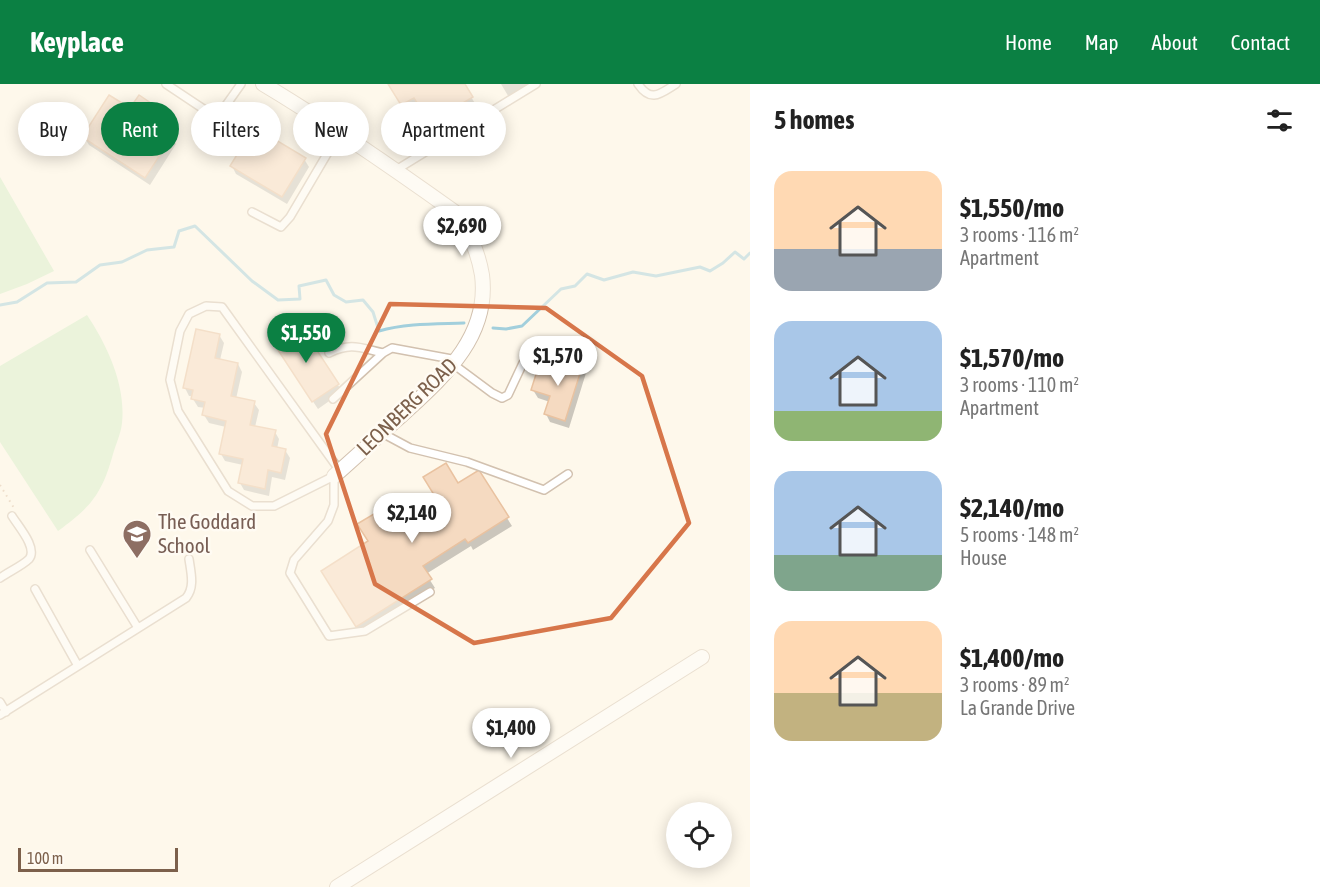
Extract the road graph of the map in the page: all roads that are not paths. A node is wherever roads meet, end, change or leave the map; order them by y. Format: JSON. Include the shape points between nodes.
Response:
{"nodes":[{"id":1,"x":166,"y":84,"type":"edge"},
{"id":2,"x":241,"y":84,"type":"edge"},
{"id":3,"x":263,"y":84,"type":"edge"},
{"id":4,"x":536,"y":84,"type":"edge"},
{"id":5,"x":638,"y":84,"type":"edge"},
{"id":6,"x":676,"y":84,"type":"edge"},
{"id":7,"x":293,"y":103,"type":"edge"},
{"id":8,"x":369,"y":152,"type":"edge"},
{"id":9,"x":326,"y":156,"type":"edge"},
{"id":10,"x":396,"y":170,"type":"junction"},
{"id":11,"x":252,"y":212,"type":"dead end"},
{"id":12,"x":329,"y":353,"type":"dead end"},
{"id":13,"x":383,"y":353,"type":"junction"},
{"id":14,"x":455,"y":362,"type":"junction"},
{"id":15,"x":523,"y":363,"type":"dead end"},
{"id":16,"x":333,"y":399,"type":"dead end"},
{"id":17,"x":382,"y":433,"type":"junction"},
{"id":18,"x":337,"y":474,"type":"junction"},
{"id":19,"x":568,"y":474,"type":"dead end"},
{"id":20,"x":13,"y":512,"type":"road end"},
{"id":21,"x":90,"y":550,"type":"dead end"},
{"id":22,"x":189,"y":559,"type":"dead end"},
{"id":23,"x":0,"y":578,"type":"edge"},
{"id":24,"x":35,"y":589,"type":"dead end"},
{"id":25,"x":430,"y":592,"type":"dead end"},
{"id":26,"x":138,"y":628,"type":"junction"},
{"id":27,"x":702,"y":657,"type":"dead end"},
{"id":28,"x":78,"y":666,"type":"junction"},
{"id":29,"x":0,"y":702,"type":"edge"},
{"id":30,"x":3,"y":713,"type":"edge"},
{"id":31,"x":338,"y":887,"type":"edge"}],
"edges":[{"from":1,"to":2,"type":"lane","via":[[217,118]]},
{"from":3,"to":7,"type":"street","name":"LEONBERG ROAD"},
{"from":4,"to":10,"type":"lane"},
{"from":5,"to":6,"type":"lane","via":[[647,94],[657,96]]},
{"from":8,"to":10,"type":"street","name":"LEONBERG ROAD"},
{"from":9,"to":11,"type":"lane","via":[[281,227]]},
{"from":10,"to":14,"type":"street","name":"LEONBERG ROAD","via":[[456,213],[480,260],[481,312]]},
{"from":12,"to":13,"type":"lane","via":[[353,346]]},
{"from":13,"to":14,"type":"lane","via":[[392,348]]},
{"from":13,"to":16,"type":"lane"},
{"from":14,"to":15,"type":"lane","via":[[502,398],[508,395]]},
{"from":14,"to":17,"type":"street","name":"LEONBERG ROAD"},
{"from":17,"to":18,"type":"street","name":"LEONBERG ROAD"},
{"from":17,"to":19,"type":"lane","via":[[410,448],[467,462],[544,489]]},
{"from":18,"to":18,"type":"lane","via":[[222,308],[206,306],[189,314],[180,331],[170,380],[178,411],[228,491],[252,506],[274,506]]},
{"from":18,"to":25,"type":"lane","via":[[328,521],[294,560],[290,573],[329,636],[365,631]]},
{"from":20,"to":23,"type":"lane","via":[[32,551],[30,558]]},
{"from":21,"to":26,"type":"lane"},
{"from":22,"to":26,"type":"lane","via":[[191,592]]},
{"from":24,"to":28,"type":"lane"},
{"from":26,"to":28,"type":"lane"},
{"from":27,"to":31,"type":"street"},
{"from":28,"to":30,"type":"lane"},
{"from":29,"to":30,"type":"lane"}]}
